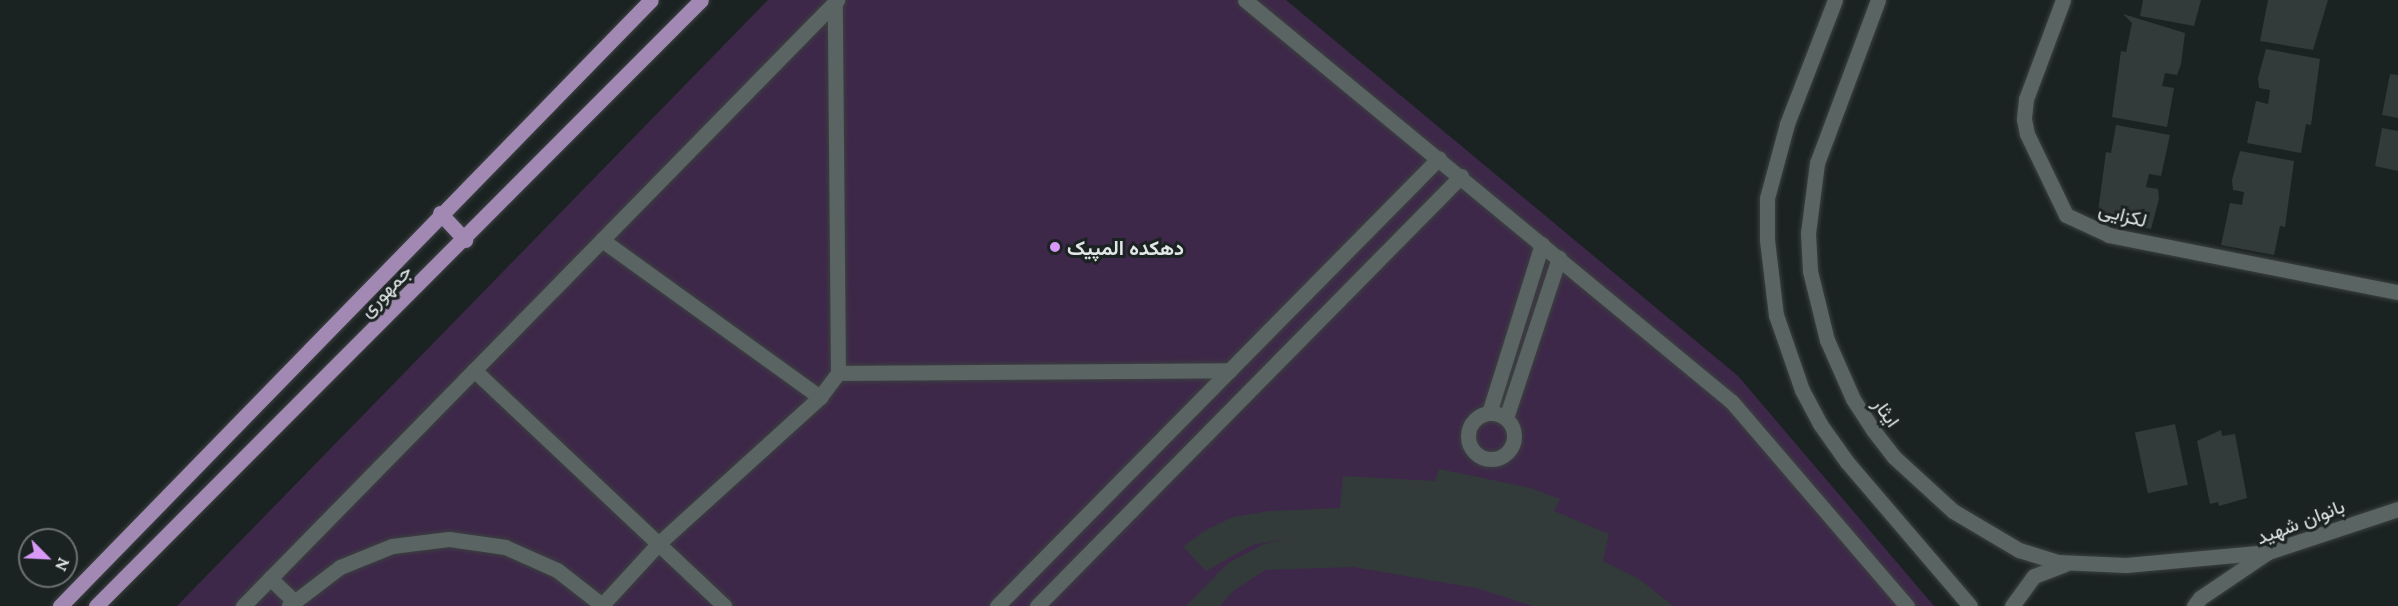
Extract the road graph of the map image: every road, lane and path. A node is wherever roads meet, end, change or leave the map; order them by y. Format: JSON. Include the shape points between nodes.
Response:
{"nodes":[{"id":1,"x":651,"y":0,"type":"edge"},
{"id":2,"x":701,"y":0,"type":"edge"},
{"id":3,"x":1245,"y":0,"type":"edge"},
{"id":4,"x":1835,"y":0,"type":"edge"},
{"id":5,"x":1878,"y":0,"type":"edge"},
{"id":6,"x":2063,"y":0,"type":"edge"},
{"id":7,"x":836,"y":2,"type":"edge"},
{"id":8,"x":1439,"y":158,"type":"junction"},
{"id":9,"x":1461,"y":176,"type":"junction"},
{"id":10,"x":440,"y":213,"type":"junction"},
{"id":11,"x":465,"y":240,"type":"junction"},
{"id":12,"x":602,"y":240,"type":"junction"},
{"id":13,"x":1542,"y":244,"type":"junction"},
{"id":14,"x":1559,"y":258,"type":"junction"},
{"id":15,"x":2398,"y":292,"type":"edge"},
{"id":16,"x":474,"y":370,"type":"junction"},
{"id":17,"x":1230,"y":370,"type":"junction"},
{"id":18,"x":838,"y":373,"type":"junction"},
{"id":19,"x":820,"y":397,"type":"junction"},
{"id":20,"x":1489,"y":413,"type":"junction"},
{"id":21,"x":1506,"y":418,"type":"junction"},
{"id":22,"x":2398,"y":509,"type":"edge"},
{"id":23,"x":658,"y":544,"type":"junction"},
{"id":24,"x":2268,"y":552,"type":"junction"},
{"id":25,"x":2068,"y":563,"type":"junction"},
{"id":26,"x":270,"y":578,"type":"junction"},
{"id":27,"x":292,"y":603,"type":"edge"},
{"id":28,"x":602,"y":605,"type":"edge"},
{"id":29,"x":60,"y":606,"type":"edge"},
{"id":30,"x":96,"y":606,"type":"edge"},
{"id":31,"x":243,"y":606,"type":"edge"},
{"id":32,"x":724,"y":606,"type":"edge"},
{"id":33,"x":998,"y":606,"type":"edge"},
{"id":34,"x":1037,"y":606,"type":"edge"},
{"id":35,"x":1907,"y":606,"type":"edge"},
{"id":36,"x":1970,"y":606,"type":"edge"},
{"id":37,"x":2012,"y":606,"type":"edge"},
{"id":38,"x":2194,"y":606,"type":"edge"}],
"edges":[{"from":1,"to":10,"type":"main road","name":"جمهوری"},
{"from":2,"to":11,"type":"main road","name":"جمهوری"},
{"from":3,"to":8,"type":"street"},
{"from":4,"to":36,"type":"street","via":[[1787,124],[1767,198],[1767,240],[1776,315],[1802,390],[1820,424],[1847,462]]},
{"from":5,"to":25,"type":"street","name":"ایثار","via":[[1829,127],[1810,196],[1810,271],[1827,340],[1853,399],[1873,430],[1922,485],[1989,534],[2019,550]]},
{"from":6,"to":15,"type":"street","name":"لکزایی","via":[[2026,99],[2024,118],[2027,134],[2066,215],[2109,235]]},
{"from":7,"to":12,"type":"street"},
{"from":7,"to":18,"type":"street"},
{"from":8,"to":9,"type":"street"},
{"from":8,"to":17,"type":"street"},
{"from":9,"to":13,"type":"street"},
{"from":9,"to":34,"type":"street"},
{"from":10,"to":11,"type":"main road"},
{"from":10,"to":29,"type":"main road","name":"جمهوری"},
{"from":11,"to":30,"type":"main road","name":"جمهوری"},
{"from":12,"to":16,"type":"street"},
{"from":12,"to":19,"type":"street"},
{"from":13,"to":14,"type":"street"},
{"from":13,"to":20,"type":"street"},
{"from":14,"to":21,"type":"street"},
{"from":14,"to":35,"type":"street","via":[[1732,402]]},
{"from":16,"to":23,"type":"street"},
{"from":16,"to":26,"type":"street"},
{"from":17,"to":18,"type":"street"},
{"from":17,"to":33,"type":"street"},
{"from":18,"to":19,"type":"street"},
{"from":19,"to":23,"type":"street"},
{"from":20,"to":21,"type":"street"},
{"from":20,"to":21,"type":"street","via":[[1480,415],[1469,429],[1470,447],[1484,458],[1502,456],[1509,450],[1514,433]]},
{"from":22,"to":24,"type":"street","name":"بانوان شهید"},
{"from":23,"to":28,"type":"street"},
{"from":23,"to":32,"type":"street"},
{"from":24,"to":25,"type":"street","name":"ایثار","via":[[2126,565]]},
{"from":24,"to":38,"type":"street","name":"بانوان شهید"},
{"from":25,"to":37,"type":"street","via":[[2034,576]]},
{"from":26,"to":27,"type":"street"},
{"from":26,"to":31,"type":"street"},
{"from":27,"to":28,"type":"street","via":[[340,567],[382,550],[449,539],[516,551],[557,570]]}]}
